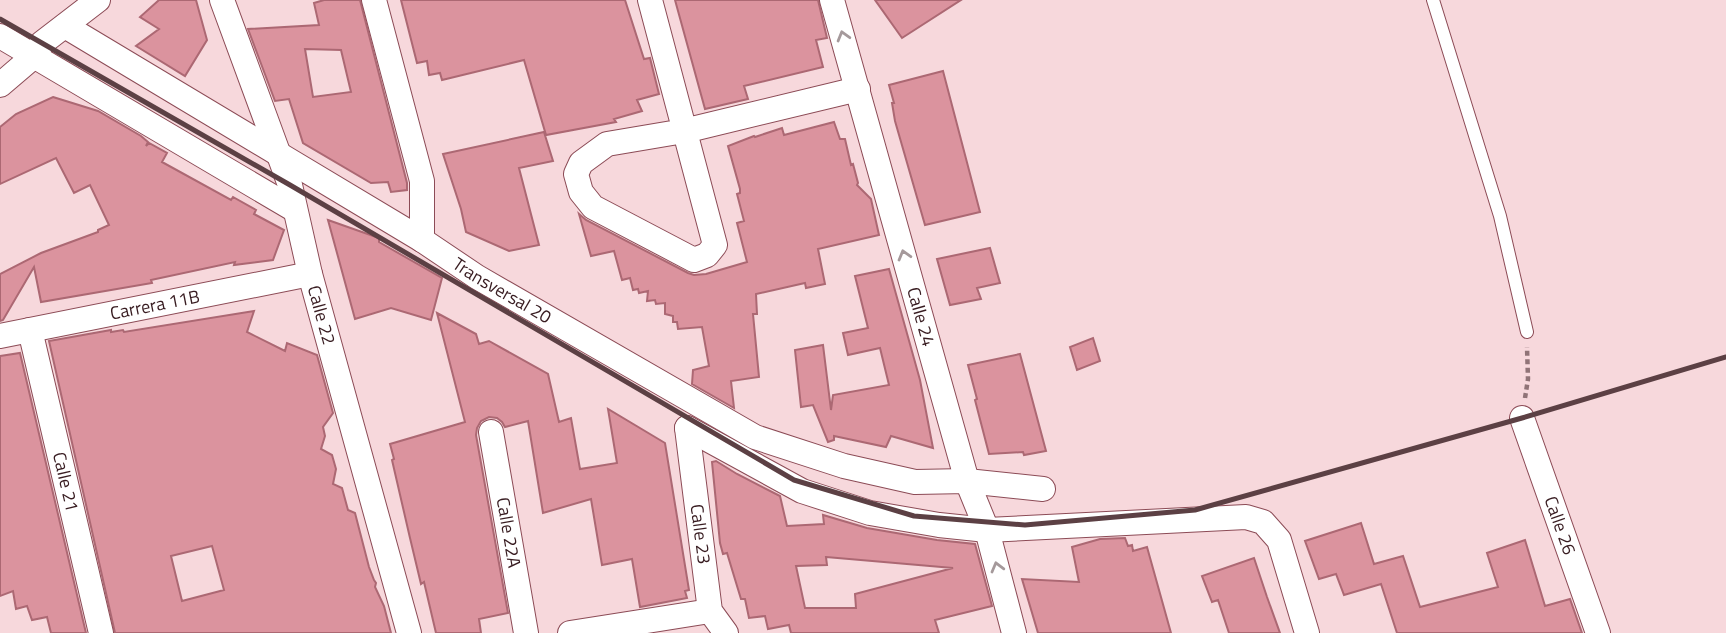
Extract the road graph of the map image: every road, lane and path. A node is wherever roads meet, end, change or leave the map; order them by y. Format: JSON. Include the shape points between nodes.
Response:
{"nodes":[{"id":1,"x":98,"y":0,"type":"edge"},
{"id":2,"x":222,"y":0,"type":"edge"},
{"id":3,"x":374,"y":0,"type":"edge"},
{"id":4,"x":650,"y":0,"type":"edge"},
{"id":5,"x":832,"y":0,"type":"edge"},
{"id":6,"x":1433,"y":0,"type":"edge"},
{"id":7,"x":65,"y":26,"type":"junction"},
{"id":8,"x":0,"y":36,"type":"edge"},
{"id":9,"x":34,"y":57,"type":"junction"},
{"id":10,"x":0,"y":85,"type":"edge"},
{"id":11,"x":858,"y":89,"type":"junction"},
{"id":12,"x":684,"y":131,"type":"junction"},
{"id":13,"x":279,"y":156,"type":"junction"},
{"id":14,"x":295,"y":210,"type":"junction"},
{"id":15,"x":422,"y":240,"type":"junction"},
{"id":16,"x":310,"y":274,"type":"junction"},
{"id":17,"x":30,"y":330,"type":"junction"},
{"id":18,"x":1527,"y":332,"type":"joint"},
{"id":19,"x":0,"y":336,"type":"edge"},
{"id":20,"x":1521,"y":418,"type":"joint"},
{"id":21,"x":491,"y":432,"type":"dead end"},
{"id":22,"x":967,"y":481,"type":"junction"},
{"id":23,"x":1043,"y":489,"type":"dead end"},
{"id":24,"x":987,"y":530,"type":"junction"},
{"id":25,"x":710,"y":611,"type":"junction"},
{"id":26,"x":101,"y":633,"type":"edge"},
{"id":27,"x":410,"y":633,"type":"edge"},
{"id":28,"x":526,"y":633,"type":"edge"},
{"id":29,"x":570,"y":633,"type":"edge"},
{"id":30,"x":726,"y":633,"type":"edge"},
{"id":31,"x":1014,"y":633,"type":"edge"},
{"id":32,"x":1307,"y":633,"type":"edge"},
{"id":33,"x":1598,"y":633,"type":"edge"}],
"edges":[{"from":1,"to":7,"type":"street"},
{"from":2,"to":13,"type":"street","name":"Calle 22"},
{"from":3,"to":15,"type":"street","via":[[422,181]]},
{"from":4,"to":12,"type":"street"},
{"from":11,"to":5,"type":"street","name":"Calle 24","one_way":true},
{"from":6,"to":18,"type":"lane","via":[[1500,216]]},
{"from":7,"to":9,"type":"street","via":[[42,43]]},
{"from":7,"to":13,"type":"street","name":"Transversal 20"},
{"from":8,"to":9,"type":"street"},
{"from":9,"to":10,"type":"street"},
{"from":9,"to":14,"type":"street"},
{"from":11,"to":12,"type":"street"},
{"from":22,"to":11,"type":"street","name":"Calle 24","one_way":true},
{"from":12,"to":12,"type":"street","via":[[607,144],[581,163],[576,174],[581,192],[593,206],[694,260],[715,245]]},
{"from":13,"to":14,"type":"street","name":"Calle 22"},
{"from":13,"to":15,"type":"street","name":"Transversal 20"},
{"from":14,"to":16,"type":"street","name":"Calle 22"},
{"from":15,"to":22,"type":"street","name":"Transversal 20","via":[[477,277],[755,437],[845,466],[915,482]]},
{"from":16,"to":17,"type":"street","name":"Carrera 11B"},
{"from":16,"to":27,"type":"street","name":"Calle 22"},
{"from":17,"to":19,"type":"street","name":"Carrera 11B"},
{"from":17,"to":26,"type":"street","name":"Calle 21"},
{"from":18,"to":20,"type":"path","via":[[1528,379]]},
{"from":20,"to":33,"type":"street","name":"Calle 26"},
{"from":21,"to":28,"type":"street","name":"Calle 22A"},
{"from":22,"to":23,"type":"street","name":"Transversal 20"},
{"from":22,"to":24,"type":"street","name":"Calle 24"},
{"from":24,"to":25,"type":"street","name":"Calle 23","via":[[870,513],[813,495],[687,428]]},
{"from":31,"to":24,"type":"street","name":"Calle 24","one_way":true},
{"from":24,"to":32,"type":"street","via":[[1246,517],[1263,523],[1279,540]]},
{"from":25,"to":29,"type":"street"},
{"from":25,"to":30,"type":"street","name":"Calle 23"}]}
